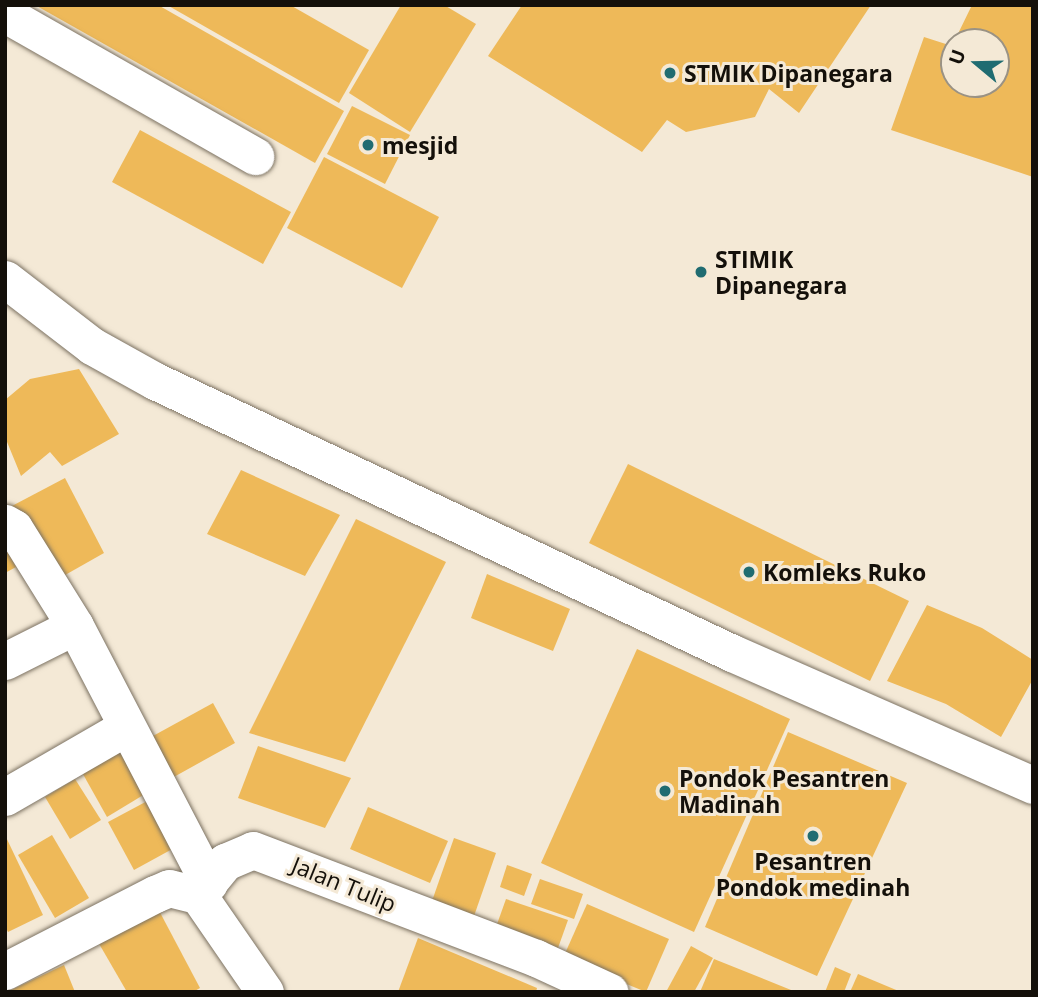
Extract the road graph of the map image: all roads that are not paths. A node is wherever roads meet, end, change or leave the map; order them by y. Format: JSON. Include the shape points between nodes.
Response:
{"nodes":[{"id":1,"x":5,"y":14,"type":"edge"},
{"id":2,"x":255,"y":156,"type":"dead end"},
{"id":3,"x":5,"y":280,"type":"edge"},
{"id":4,"x":5,"y":523,"type":"edge"},
{"id":5,"x":75,"y":625,"type":"junction"},
{"id":6,"x":5,"y":661,"type":"edge"},
{"id":7,"x":126,"y":726,"type":"junction"},
{"id":8,"x":1033,"y":785,"type":"edge"},
{"id":9,"x":5,"y":797,"type":"edge"},
{"id":10,"x":204,"y":889,"type":"junction"},
{"id":11,"x":5,"y":971,"type":"edge"},
{"id":12,"x":265,"y":992,"type":"edge"},
{"id":13,"x":610,"y":992,"type":"edge"}],
"edges":[{"from":1,"to":2,"type":"street"},
{"from":3,"to":8,"type":"street","via":[[92,346],[155,381],[732,653]]},
{"from":4,"to":5,"type":"street","via":[[14,528]]},
{"from":5,"to":6,"type":"street"},
{"from":5,"to":7,"type":"street"},
{"from":7,"to":9,"type":"street"},
{"from":7,"to":10,"type":"street"},
{"from":10,"to":11,"type":"street","via":[[169,888]]},
{"from":10,"to":12,"type":"street"},
{"from":10,"to":13,"type":"street","name":"Jalan Tulip","via":[[225,862],[253,850],[536,958]]}]}
